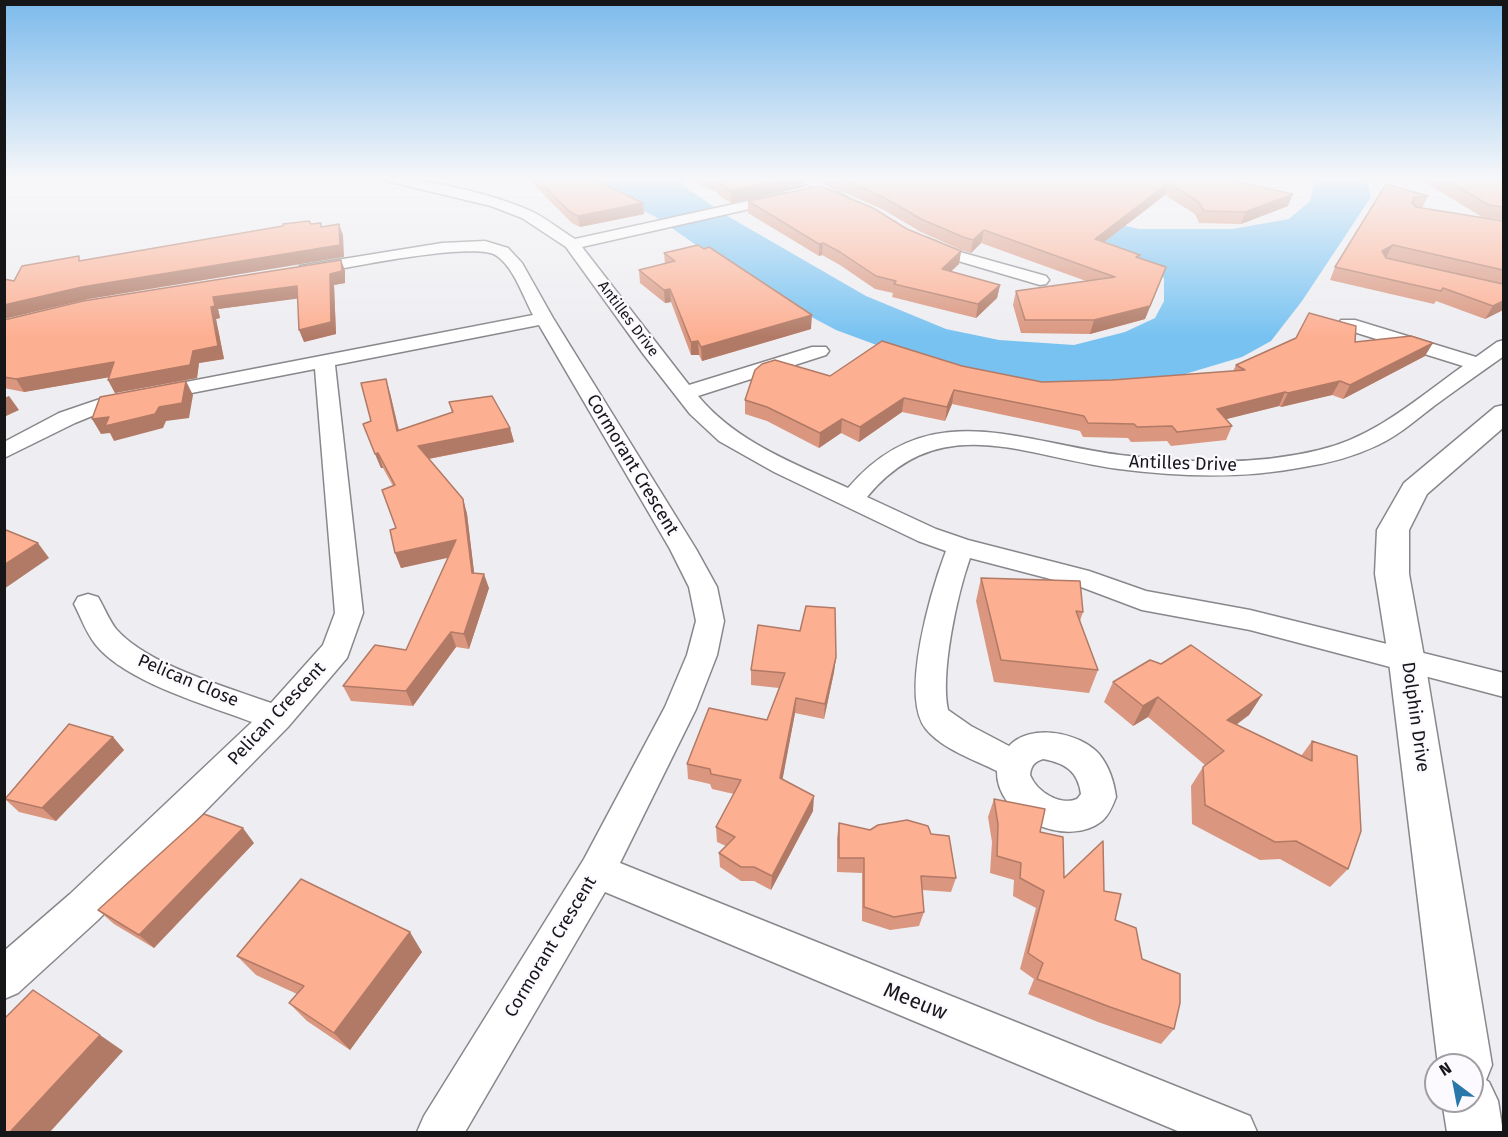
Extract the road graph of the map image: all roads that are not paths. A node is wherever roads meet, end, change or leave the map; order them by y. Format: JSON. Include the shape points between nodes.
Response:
{"nodes":[{"id":1,"x":550,"y":230,"type":"edge"},
{"id":2,"x":634,"y":230,"type":"edge"},
{"id":3,"x":912,"y":236,"type":"edge"},
{"id":4,"x":572,"y":244,"type":"junction"},
{"id":5,"x":289,"y":273,"type":"edge"},
{"id":6,"x":1040,"y":280,"type":"dead end"},
{"id":7,"x":544,"y":318,"type":"junction"},
{"id":8,"x":1348,"y":324,"type":"edge"},
{"id":9,"x":1503,"y":346,"type":"edge"},
{"id":10,"x":819,"y":351,"type":"dead end"},
{"id":11,"x":324,"y":360,"type":"junction"},
{"id":12,"x":1479,"y":364,"type":"junction"},
{"id":13,"x":685,"y":393,"type":"junction"},
{"id":14,"x":1503,"y":413,"type":"edge"},
{"id":15,"x":4,"y":451,"type":"edge"},
{"id":16,"x":852,"y":499,"type":"junction"},
{"id":17,"x":961,"y":547,"type":"junction"},
{"id":18,"x":88,"y":604,"type":"dead end"},
{"id":19,"x":1407,"y":662,"type":"junction"},
{"id":20,"x":1503,"y":685,"type":"edge"},
{"id":21,"x":277,"y":718,"type":"junction"},
{"id":22,"x":1015,"y":765,"type":"dead end"},
{"id":23,"x":597,"y":871,"type":"junction"},
{"id":24,"x":4,"y":979,"type":"edge"},
{"id":25,"x":1463,"y":1053,"type":"edge"},
{"id":26,"x":1472,"y":1113,"type":"edge"},
{"id":27,"x":440,"y":1132,"type":"edge"},
{"id":28,"x":1234,"y":1132,"type":"edge"},
{"id":29,"x":1475,"y":1132,"type":"edge"}],
"edges":[{"from":1,"to":4,"type":"street","name":"Antilles Drive"},
{"from":2,"to":4,"type":"street"},
{"from":3,"to":6,"type":"street","via":[[954,255]]},
{"from":4,"to":13,"type":"street","name":"Antilles Drive"},
{"from":5,"to":7,"type":"street","name":"Cormorant Crescent","via":[[442,248],[484,246],[502,251],[514,263]]},
{"from":7,"to":11,"type":"street"},
{"from":7,"to":23,"type":"street","name":"Cormorant Crescent","via":[[683,549],[703,587],[710,621],[702,655],[680,709]]},
{"from":8,"to":12,"type":"street"},
{"from":9,"to":12,"type":"street","name":"Antilles Drive"},
{"from":10,"to":13,"type":"street"},
{"from":11,"to":15,"type":"street","via":[[103,404]]},
{"from":11,"to":21,"type":"street","name":"Pelican Crescent","via":[[349,614],[336,650]]},
{"from":12,"to":16,"type":"street","name":"Antilles Drive","via":[[1383,434],[1351,448],[1296,462],[1232,468],[1165,467],[974,438],[938,440],[909,449],[869,477]]},
{"from":13,"to":16,"type":"street","name":"Antilles Drive","via":[[727,436]]},
{"from":14,"to":19,"type":"street","name":"Dolphin Drive","via":[[1415,489],[1393,530],[1392,574]]},
{"from":16,"to":17,"type":"street","name":"Antilles Drive"},
{"from":17,"to":19,"type":"street","name":"Antilles Drive","via":[[1089,580],[1142,600],[1250,620]]},
{"from":17,"to":22,"type":"street","via":[[941,605],[930,700],[935,718],[951,731]]},
{"from":18,"to":21,"type":"street","name":"Pelican Close","via":[[107,638],[135,660],[180,682]]},
{"from":19,"to":20,"type":"street","name":"Antilles Drive"},
{"from":19,"to":25,"type":"street","name":"Dolphin Drive"},
{"from":21,"to":24,"type":"street","name":"Pelican Crescent","via":[[84,907]]},
{"from":23,"to":27,"type":"street","name":"Cormorant Crescent"},
{"from":23,"to":28,"type":"street","name":"Meeuw"},
{"from":26,"to":29,"type":"street"}]}
